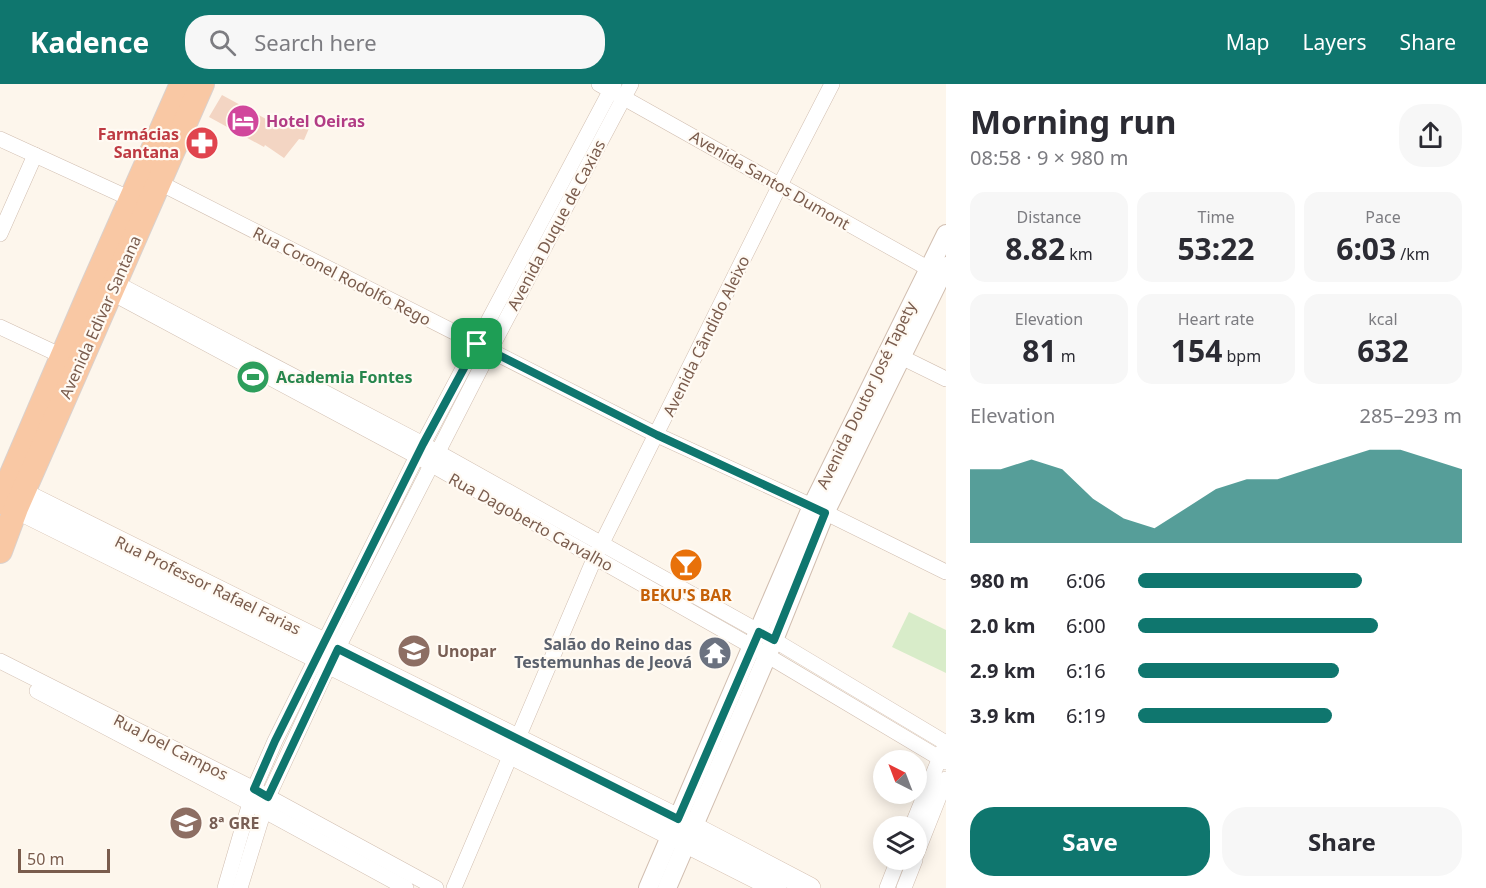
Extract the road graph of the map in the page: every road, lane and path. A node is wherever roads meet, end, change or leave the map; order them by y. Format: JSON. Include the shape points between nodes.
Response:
{"nodes":[{"id":1,"x":832,"y":84,"type":"edge"},
{"id":2,"x":616,"y":88,"type":"edge"},
{"id":3,"x":188,"y":93,"type":"edge"},
{"id":4,"x":0,"y":140,"type":"edge"},
{"id":5,"x":35,"y":155,"type":"junction"},
{"id":6,"x":160,"y":183,"type":"junction"},
{"id":7,"x":780,"y":185,"type":"junction"},
{"id":8,"x":131,"y":200,"type":"junction"},
{"id":9,"x":0,"y":234,"type":"edge"},
{"id":10,"x":946,"y":234,"type":"edge"},
{"id":11,"x":938,"y":270,"type":"edge"},
{"id":12,"x":112,"y":287,"type":"junction"},
{"id":13,"x":0,"y":327,"type":"edge"},
{"id":14,"x":483,"y":347,"type":"junction"},
{"id":15,"x":895,"y":354,"type":"junction"},
{"id":16,"x":62,"y":356,"type":"junction"},
{"id":17,"x":946,"y":379,"type":"edge"},
{"id":18,"x":657,"y":435,"type":"junction"},
{"id":19,"x":420,"y":451,"type":"junction"},
{"id":20,"x":435,"y":459,"type":"junction"},
{"id":21,"x":13,"y":501,"type":"edge"},
{"id":22,"x":818,"y":509,"type":"junction"},
{"id":23,"x":0,"y":551,"type":"edge"},
{"id":24,"x":599,"y":551,"type":"junction"},
{"id":25,"x":946,"y":572,"type":"edge"},
{"id":26,"x":763,"y":644,"type":"junction"},
{"id":27,"x":327,"y":653,"type":"junction"},
{"id":28,"x":0,"y":661,"type":"edge"},
{"id":29,"x":0,"y":672,"type":"edge"},
{"id":30,"x":946,"y":742,"type":"edge"},
{"id":31,"x":514,"y":747,"type":"junction"},
{"id":32,"x":943,"y":760,"type":"edge"},
{"id":33,"x":946,"y":779,"type":"edge"},
{"id":34,"x":252,"y":796,"type":"junction"},
{"id":35,"x":266,"y":804,"type":"junction"},
{"id":36,"x":917,"y":816,"type":"edge"},
{"id":37,"x":927,"y":827,"type":"edge"},
{"id":38,"x":683,"y":831,"type":"junction"},
{"id":39,"x":894,"y":870,"type":"edge"},
{"id":40,"x":911,"y":870,"type":"edge"},
{"id":41,"x":225,"y":888,"type":"edge"},
{"id":42,"x":240,"y":888,"type":"edge"},
{"id":43,"x":406,"y":888,"type":"edge"},
{"id":44,"x":436,"y":888,"type":"edge"},
{"id":45,"x":454,"y":888,"type":"edge"},
{"id":46,"x":648,"y":888,"type":"edge"},
{"id":47,"x":667,"y":888,"type":"edge"},
{"id":48,"x":776,"y":888,"type":"edge"},
{"id":49,"x":810,"y":888,"type":"edge"},
{"id":50,"x":887,"y":888,"type":"edge"},
{"id":51,"x":904,"y":888,"type":"edge"}],
"edges":[{"from":1,"to":7,"type":"street","name":"Avenida Cândido Aleixo"},
{"from":2,"to":7,"type":"street","name":"Avenida Santos Dumont"},
{"from":2,"to":14,"type":"street","name":"Avenida Duque de Caxias"},
{"from":3,"to":6,"type":"highway","name":"Avenida Edivar Santana"},
{"from":3,"to":8,"type":"highway","name":"Avenida Edivar Santana"},
{"from":4,"to":5,"type":"street"},
{"from":5,"to":8,"type":"street"},
{"from":5,"to":9,"type":"street"},
{"from":6,"to":12,"type":"highway","name":"Avenida Edivar Santana"},
{"from":6,"to":14,"type":"street","name":"Rua Coronel Rodolfo Rego"},
{"from":7,"to":11,"type":"street","name":"Avenida Santos Dumont"},
{"from":7,"to":18,"type":"street","name":"Avenida Cândido Aleixo"},
{"from":8,"to":16,"type":"highway","name":"Avenida Edivar Santana"},
{"from":10,"to":11,"type":"street","name":"Avenida Doutor José Tapety"},
{"from":11,"to":15,"type":"street","name":"Avenida Doutor José Tapety"},
{"from":12,"to":19,"type":"street","name":"Rua Dagoberto Carvalho"},
{"from":12,"to":21,"type":"highway","name":"Avenida Edivar Santana"},
{"from":13,"to":16,"type":"street"},
{"from":14,"to":18,"type":"street","name":"Rua Coronel Rodolfo Rego"},
{"from":14,"to":19,"type":"street","name":"Avenida Duque de Caxias"},
{"from":14,"to":20,"type":"street","name":"Avenida Duque de Caxias"},
{"from":15,"to":17,"type":"street"},
{"from":15,"to":22,"type":"street","name":"Avenida Doutor José Tapety"},
{"from":16,"to":21,"type":"highway","name":"Avenida Edivar Santana"},
{"from":18,"to":22,"type":"street","name":"Rua Coronel Rodolfo Rego"},
{"from":18,"to":24,"type":"street","name":"Avenida Cândido Aleixo"},
{"from":19,"to":20,"type":"street","name":"Rua Dagoberto Carvalho"},
{"from":19,"to":27,"type":"street","name":"Avenida Duque de Caxias"},
{"from":20,"to":24,"type":"street","name":"Rua Dagoberto Carvalho"},
{"from":20,"to":27,"type":"street","name":"Avenida Duque de Caxias"},
{"from":21,"to":23,"type":"highway","name":"Avenida Edivar Santana"},
{"from":21,"to":27,"type":"main road","name":"Rua Professor Rafael Farias"},
{"from":22,"to":25,"type":"street","name":"Rua Coronel Rodolfo Rego"},
{"from":22,"to":26,"type":"street","name":"Avenida Doutor José Tapety"},
{"from":24,"to":26,"type":"street","name":"Rua Dagoberto Carvalho"},
{"from":24,"to":31,"type":"street","name":"Avenida Cândido Aleixo"},
{"from":26,"to":30,"type":"street","name":"Rua Dagoberto Carvalho"},
{"from":26,"to":32,"type":"street","name":"Rua Dagoberto Carvalho"},
{"from":26,"to":38,"type":"street","name":"Avenida Doutor José Tapety"},
{"from":27,"to":31,"type":"main road","name":"Rua Professor Rafael Farias"},
{"from":27,"to":34,"type":"street","name":"Avenida Duque de Caxias","via":[[275,741]]},
{"from":27,"to":35,"type":"street","name":"Avenida Duque de Caxias"},
{"from":28,"to":34,"type":"street","name":"Rua Joel Campos"},
{"from":29,"to":34,"type":"street","name":"Rua Joel Campos"},
{"from":30,"to":32,"type":"street"},
{"from":31,"to":38,"type":"main road","name":"Rua Professor Rafael Farias"},
{"from":31,"to":45,"type":"street","name":"Avenida Cândido Aleixo"},
{"from":32,"to":36,"type":"street"},
{"from":33,"to":37,"type":"street"},
{"from":34,"to":35,"type":"street","name":"Rua Joel Campos"},
{"from":34,"to":41,"type":"street","name":"Avenida Duque de Caxias"},
{"from":35,"to":42,"type":"street","name":"Avenida Duque de Caxias"},
{"from":35,"to":43,"type":"street","name":"Rua Joel Campos"},
{"from":35,"to":44,"type":"street","name":"Rua Joel Campos"},
{"from":38,"to":46,"type":"street","name":"Avenida Doutor José Tapety"},
{"from":38,"to":47,"type":"street","name":"Avenida Doutor José Tapety"},
{"from":38,"to":48,"type":"main road","name":"Rua Professor Rafael Farias"},
{"from":38,"to":49,"type":"main road","name":"Rua Professor Rafael Farias"},
{"from":39,"to":50,"type":"street"},
{"from":40,"to":51,"type":"street"}]}
